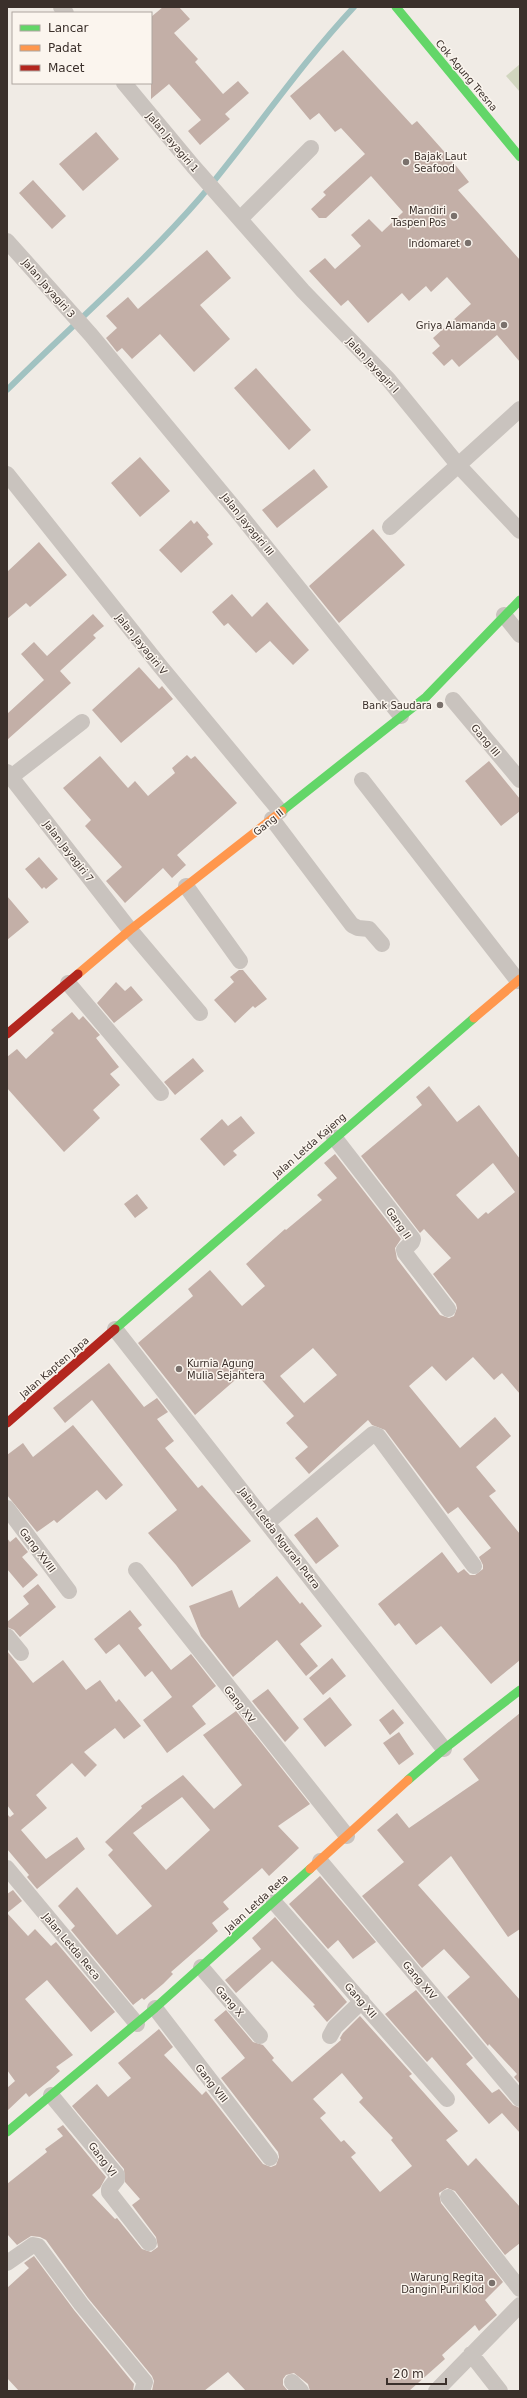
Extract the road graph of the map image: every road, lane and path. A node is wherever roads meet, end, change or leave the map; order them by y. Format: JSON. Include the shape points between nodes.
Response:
{"nodes":[{"id":1,"x":396,"y":7,"type":"edge"},
{"id":2,"x":125,"y":84,"type":"edge"},
{"id":3,"x":311,"y":148,"type":"dead end"},
{"id":4,"x":520,"y":157,"type":"edge"},
{"id":5,"x":223,"y":200,"type":"joint"},
{"id":6,"x":240,"y":220,"type":"junction"},
{"id":7,"x":7,"y":241,"type":"edge"},
{"id":8,"x":91,"y":335,"type":"joint"},
{"id":9,"x":520,"y":409,"type":"edge"},
{"id":10,"x":459,"y":466,"type":"junction"},
{"id":11,"x":7,"y":474,"type":"edge"},
{"id":12,"x":390,"y":527,"type":"dead end"},
{"id":13,"x":520,"y":531,"type":"edge"},
{"id":14,"x":520,"y":600,"type":"edge"},
{"id":15,"x":504,"y":615,"type":"junction"},
{"id":16,"x":520,"y":636,"type":"edge"},
{"id":17,"x":452,"y":700,"type":"dead end"},
{"id":18,"x":401,"y":716,"type":"junction"},
{"id":19,"x":82,"y":722,"type":"dead end"},
{"id":20,"x":9,"y":774,"type":"edge"},
{"id":21,"x":362,"y":780,"type":"dead end"},
{"id":22,"x":520,"y":780,"type":"edge"},
{"id":23,"x":276,"y":815,"type":"junction"},
{"id":24,"x":186,"y":886,"type":"junction"},
{"id":25,"x":130,"y":930,"type":"junction"},
{"id":26,"x":382,"y":944,"type":"dead end"},
{"id":27,"x":240,"y":960,"type":"dead end"},
{"id":28,"x":519,"y":980,"type":"edge"},
{"id":29,"x":68,"y":983,"type":"junction"},
{"id":30,"x":200,"y":1013,"type":"dead end"},
{"id":31,"x":7,"y":1034,"type":"edge"},
{"id":32,"x":161,"y":1093,"type":"dead end"},
{"id":33,"x":334,"y":1137,"type":"junction"},
{"id":34,"x":448,"y":1309,"type":"dead end"},
{"id":35,"x":115,"y":1329,"type":"junction"},
{"id":36,"x":7,"y":1423,"type":"edge"},
{"id":37,"x":7,"y":1508,"type":"edge"},
{"id":38,"x":267,"y":1523,"type":"junction"},
{"id":39,"x":474,"y":1566,"type":"dead end"},
{"id":40,"x":136,"y":1570,"type":"dead end"},
{"id":41,"x":69,"y":1591,"type":"dead end"},
{"id":42,"x":7,"y":1636,"type":"edge"},
{"id":43,"x":21,"y":1652,"type":"dead end"},
{"id":44,"x":520,"y":1690,"type":"edge"},
{"id":45,"x":444,"y":1749,"type":"junction"},
{"id":46,"x":347,"y":1836,"type":"junction"},
{"id":47,"x":320,"y":1861,"type":"junction"},
{"id":48,"x":7,"y":1868,"type":"edge"},
{"id":49,"x":274,"y":1902,"type":"junction"},
{"id":50,"x":200,"y":1967,"type":"junction"},
{"id":51,"x":362,"y":2001,"type":"junction"},
{"id":52,"x":155,"y":2008,"type":"junction"},
{"id":53,"x":137,"y":2024,"type":"junction"},
{"id":54,"x":260,"y":2036,"type":"dead end"},
{"id":55,"x":330,"y":2036,"type":"dead end"},
{"id":56,"x":51,"y":2095,"type":"junction"},
{"id":57,"x":446,"y":2099,"type":"dead end"},
{"id":58,"x":520,"y":2099,"type":"edge"},
{"id":59,"x":7,"y":2132,"type":"edge"},
{"id":60,"x":270,"y":2158,"type":"dead end"},
{"id":61,"x":448,"y":2197,"type":"dead end"},
{"id":62,"x":149,"y":2243,"type":"dead end"},
{"id":63,"x":7,"y":2263,"type":"edge"},
{"id":64,"x":520,"y":2289,"type":"edge"},
{"id":65,"x":520,"y":2305,"type":"edge"},
{"id":66,"x":471,"y":2354,"type":"junction"},
{"id":67,"x":142,"y":2391,"type":"edge"},
{"id":68,"x":436,"y":2391,"type":"edge"},
{"id":69,"x":500,"y":2391,"type":"edge"}],
"edges":[{"from":1,"to":4,"type":"street","name":"Cok Agung Tresna"},
{"from":2,"to":5,"type":"street","name":"Jalan Jayagiri 1"},
{"from":3,"to":6,"type":"street"},
{"from":5,"to":6,"type":"street","name":"Jalan Jayagiri I"},
{"from":6,"to":10,"type":"street","name":"Jalan Jayagiri I","via":[[303,291],[388,379]]},
{"from":7,"to":8,"type":"street","name":"Jalan Jayagiri 3"},
{"from":8,"to":18,"type":"street","name":"Jalan Jayagiri III","via":[[241,516]]},
{"from":9,"to":10,"type":"street"},
{"from":10,"to":12,"type":"street"},
{"from":10,"to":13,"type":"street","name":"Jalan Jayagiri I"},
{"from":11,"to":23,"type":"street","name":"Jalan Jayagiri V"},
{"from":14,"to":15,"type":"street","name":"Gang II"},
{"from":15,"to":16,"type":"street"},
{"from":15,"to":18,"type":"street","name":"Gang II","via":[[426,697]]},
{"from":17,"to":22,"type":"street","name":"Gang III"},
{"from":18,"to":23,"type":"street","name":"Gang II"},
{"from":19,"to":20,"type":"street"},
{"from":20,"to":25,"type":"street","name":"Jalan Jayagiri 7"},
{"from":21,"to":28,"type":"street"},
{"from":23,"to":24,"type":"street","name":"Gang II"},
{"from":23,"to":26,"type":"street","name":"Jalan Jayagiri V","via":[[352,925],[369,929]]},
{"from":24,"to":25,"type":"street","name":"Gang II"},
{"from":24,"to":27,"type":"street"},
{"from":25,"to":29,"type":"street","name":"Gang II"},
{"from":25,"to":30,"type":"street","name":"Jalan Jayagiri 7"},
{"from":28,"to":33,"type":"street","name":"Jalan Letda Kajeng"},
{"from":29,"to":31,"type":"street","name":"Gang II"},
{"from":29,"to":32,"type":"street"},
{"from":33,"to":34,"type":"street","name":"Gang II","via":[[412,1239],[404,1253]]},
{"from":33,"to":35,"type":"street","name":"Jalan Letda Kajeng"},
{"from":35,"to":36,"type":"street","name":"Jalan Kapten Japa"},
{"from":35,"to":38,"type":"street","name":"Jalan Letda Ngurah Putra"},
{"from":37,"to":41,"type":"street","name":"Gang XVIII"},
{"from":38,"to":39,"type":"street","via":[[373,1434],[378,1436]]},
{"from":38,"to":45,"type":"street","name":"Jalan Letda Ngurah Putra"},
{"from":40,"to":46,"type":"street","name":"Gang XV"},
{"from":42,"to":43,"type":"street"},
{"from":44,"to":45,"type":"street","name":"Jalan Letda Reta"},
{"from":45,"to":46,"type":"street","name":"Jalan Letda Reta"},
{"from":46,"to":47,"type":"street","name":"Jalan Letda Reta"},
{"from":47,"to":49,"type":"street","name":"Jalan Letda Reta"},
{"from":47,"to":58,"type":"street","name":"Gang XIV"},
{"from":48,"to":53,"type":"street","name":"Jalan Letda Reca"},
{"from":49,"to":50,"type":"street","name":"Jalan Letda Reta"},
{"from":49,"to":51,"type":"street","name":"Gang XII"},
{"from":50,"to":52,"type":"street","name":"Jalan Letda Reta"},
{"from":50,"to":54,"type":"street","name":"Gang X"},
{"from":51,"to":55,"type":"street","via":[[335,2027]]},
{"from":51,"to":57,"type":"street","name":"Gang XII"},
{"from":52,"to":53,"type":"street","name":"Jalan Letda Reta"},
{"from":52,"to":60,"type":"street","name":"Gang VIII"},
{"from":53,"to":56,"type":"street","name":"Jalan Letda Reta"},
{"from":56,"to":59,"type":"street","name":"Jalan Letda Reta"},
{"from":56,"to":62,"type":"street","name":"Gang VI","via":[[117,2175],[117,2179],[108,2189],[109,2192]]},
{"from":61,"to":64,"type":"street"},
{"from":63,"to":67,"type":"street","via":[[33,2245],[38,2246],[81,2304],[145,2382]]},
{"from":65,"to":66,"type":"street"},
{"from":66,"to":68,"type":"street"},
{"from":66,"to":69,"type":"street"}]}
